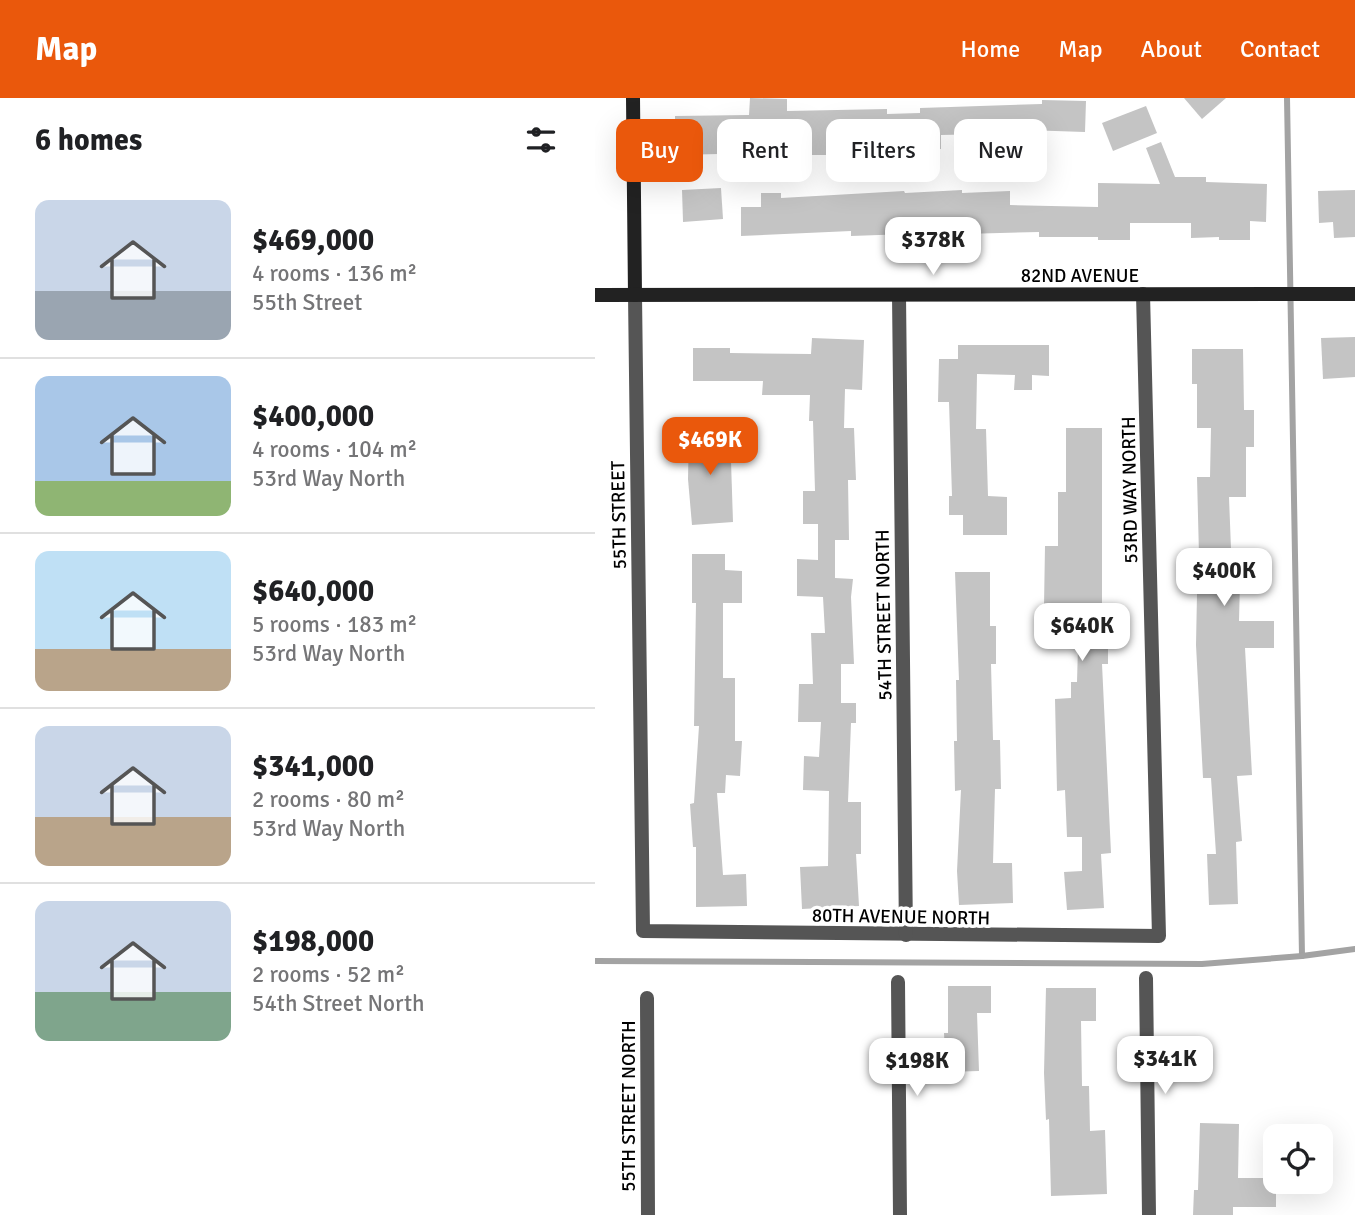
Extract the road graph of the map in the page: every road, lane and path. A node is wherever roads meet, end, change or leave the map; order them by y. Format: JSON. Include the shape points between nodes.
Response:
{"nodes":[{"id":1,"x":633,"y":98,"type":"edge"},
{"id":2,"x":1143,"y":294,"type":"junction"},
{"id":3,"x":1355,"y":294,"type":"edge"},
{"id":4,"x":595,"y":295,"type":"edge"},
{"id":5,"x":635,"y":295,"type":"junction"},
{"id":6,"x":899,"y":295,"type":"junction"},
{"id":7,"x":643,"y":931,"type":"joint"},
{"id":8,"x":907,"y":935,"type":"junction"},
{"id":9,"x":1159,"y":936,"type":"joint"},
{"id":10,"x":1146,"y":978,"type":"dead end"},
{"id":11,"x":898,"y":982,"type":"dead end"},
{"id":12,"x":647,"y":998,"type":"dead end"},
{"id":13,"x":648,"y":1215,"type":"edge"},
{"id":14,"x":900,"y":1215,"type":"edge"},
{"id":15,"x":1149,"y":1215,"type":"edge"}],
"edges":[{"from":1,"to":5,"type":"street","name":"55TH STREET"},
{"from":2,"to":3,"type":"street","name":"82ND AVENUE"},
{"from":2,"to":6,"type":"street","name":"82ND AVENUE"},
{"from":2,"to":9,"type":"street","name":"53RD WAY NORTH"},
{"from":4,"to":5,"type":"street","name":"82ND AVENUE"},
{"from":5,"to":6,"type":"street","name":"82ND AVENUE"},
{"from":5,"to":7,"type":"street","name":"55TH STREET"},
{"from":6,"to":8,"type":"street","name":"54TH STREET NORTH"},
{"from":7,"to":8,"type":"street","name":"80TH AVENUE NORTH"},
{"from":8,"to":9,"type":"street","name":"80TH AVENUE NORTH"},
{"from":10,"to":15,"type":"street"},
{"from":11,"to":14,"type":"street"},
{"from":12,"to":13,"type":"street","name":"55TH STREET NORTH"}]}
